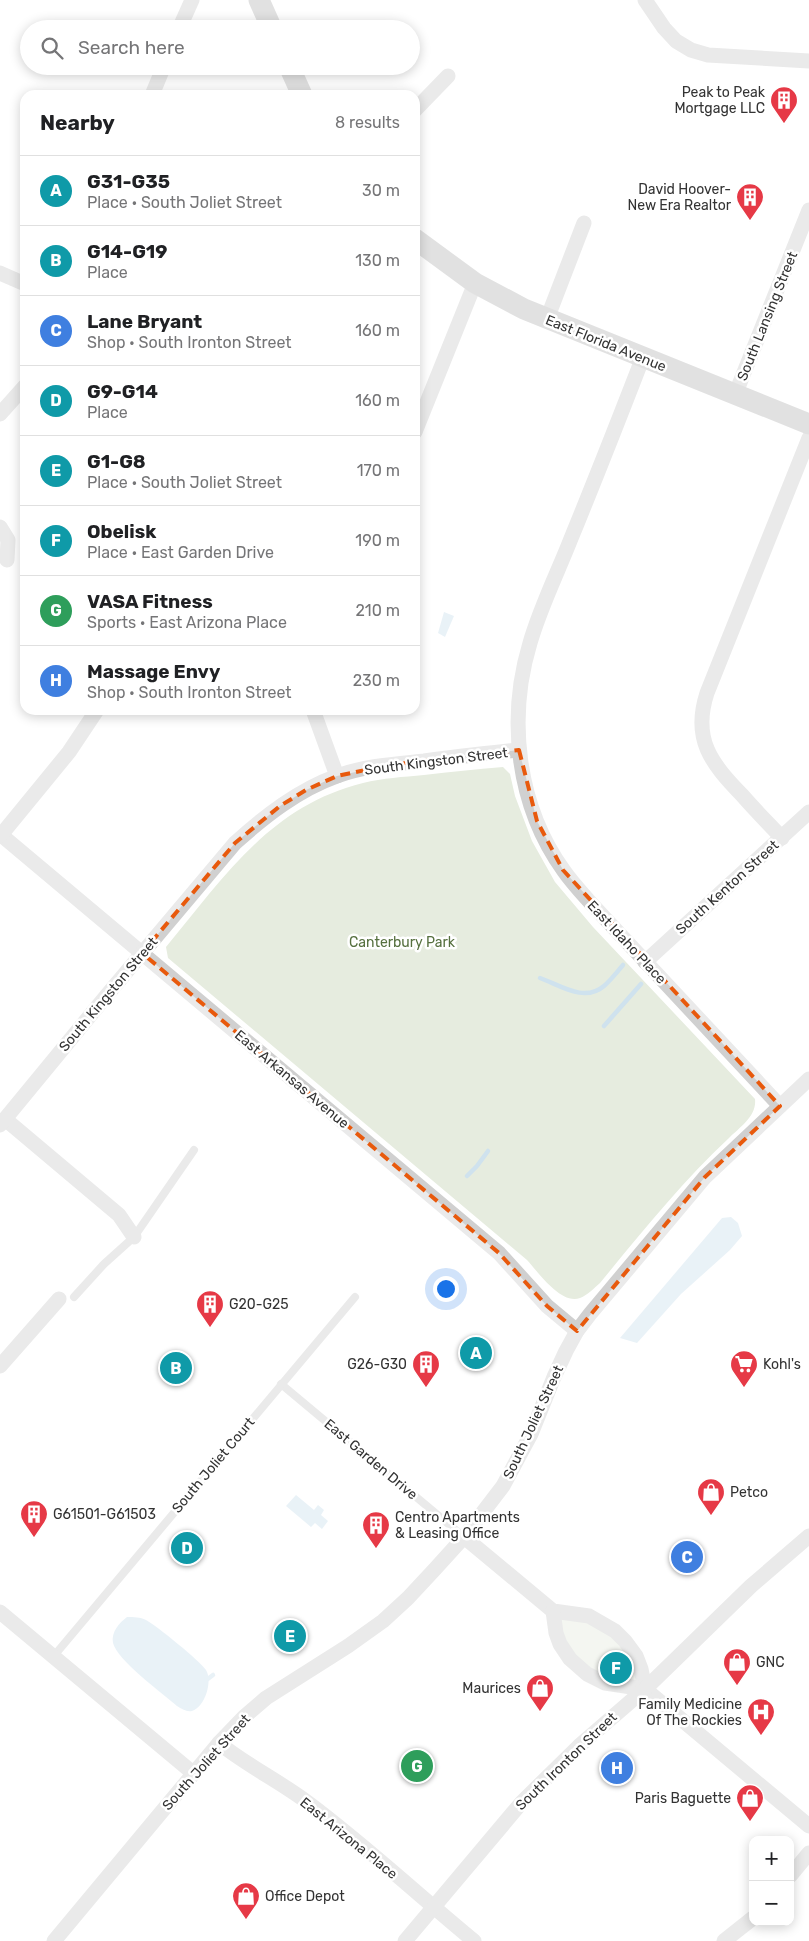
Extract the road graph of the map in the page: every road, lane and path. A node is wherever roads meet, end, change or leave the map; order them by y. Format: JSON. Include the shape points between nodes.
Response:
{"nodes":[{"id":1,"x":192,"y":0,"type":"edge"},
{"id":2,"x":259,"y":0,"type":"edge"},
{"id":3,"x":644,"y":0,"type":"edge"},
{"id":4,"x":183,"y":20,"type":"edge"},
{"id":5,"x":268,"y":20,"type":"edge"},
{"id":6,"x":809,"y":61,"type":"edge"},
{"id":7,"x":160,"y":75,"type":"edge"},
{"id":8,"x":293,"y":75,"type":"edge"},
{"id":9,"x":448,"y":76,"type":"dead end"},
{"id":10,"x":154,"y":90,"type":"edge"},
{"id":11,"x":300,"y":90,"type":"edge"},
{"id":12,"x":420,"y":105,"type":"edge"},
{"id":13,"x":809,"y":210,"type":"edge"},
{"id":14,"x":584,"y":223,"type":"dead end"},
{"id":15,"x":420,"y":243,"type":"edge"},
{"id":16,"x":0,"y":273,"type":"edge"},
{"id":17,"x":20,"y":282,"type":"edge"},
{"id":18,"x":475,"y":283,"type":"junction"},
{"id":19,"x":547,"y":319,"type":"junction"},
{"id":20,"x":643,"y":358,"type":"junction"},
{"id":21,"x":20,"y":392,"type":"edge"},
{"id":22,"x":735,"y":395,"type":"junction"},
{"id":23,"x":0,"y":414,"type":"edge"},
{"id":24,"x":420,"y":420,"type":"edge"},
{"id":25,"x":809,"y":424,"type":"edge"},
{"id":26,"x":809,"y":438,"type":"edge"},
{"id":27,"x":0,"y":527,"type":"edge"},
{"id":28,"x":8,"y":560,"type":"dead end"},
{"id":29,"x":94,"y":715,"type":"edge"},
{"id":30,"x":315,"y":715,"type":"edge"},
{"id":31,"x":519,"y":750,"type":"junction"},
{"id":32,"x":337,"y":776,"type":"junction"},
{"id":33,"x":809,"y":812,"type":"edge"},
{"id":34,"x":0,"y":835,"type":"edge"},
{"id":35,"x":782,"y":838,"type":"junction"},
{"id":36,"x":142,"y":952,"type":"junction"},
{"id":37,"x":646,"y":962,"type":"junction"},
{"id":38,"x":809,"y":1078,"type":"edge"},
{"id":39,"x":780,"y":1106,"type":"junction"},
{"id":40,"x":2,"y":1122,"type":"edge"},
{"id":41,"x":194,"y":1150,"type":"dead end"},
{"id":42,"x":134,"y":1237,"type":"junction"},
{"id":43,"x":355,"y":1297,"type":"dead end"},
{"id":44,"x":67,"y":1298,"type":"joint"},
{"id":45,"x":577,"y":1331,"type":"junction"},
{"id":46,"x":0,"y":1366,"type":"edge"},
{"id":47,"x":282,"y":1384,"type":"junction"},
{"id":48,"x":809,"y":1536,"type":"edge"},
{"id":49,"x":464,"y":1537,"type":"junction"},
{"id":50,"x":553,"y":1611,"type":"junction"},
{"id":51,"x":0,"y":1612,"type":"edge"},
{"id":52,"x":53,"y":1657,"type":"junction"},
{"id":53,"x":645,"y":1689,"type":"junction"},
{"id":54,"x":219,"y":1743,"type":"junction"},
{"id":55,"x":193,"y":1774,"type":"junction"},
{"id":56,"x":809,"y":1826,"type":"edge"},
{"id":57,"x":809,"y":1853,"type":"edge"},
{"id":58,"x":794,"y":1871,"type":"edge"},
{"id":59,"x":433,"y":1907,"type":"junction"},
{"id":60,"x":749,"y":1921,"type":"edge"},
{"id":61,"x":54,"y":1941,"type":"edge"},
{"id":62,"x":405,"y":1941,"type":"edge"},
{"id":63,"x":474,"y":1941,"type":"edge"},
{"id":64,"x":724,"y":1941,"type":"edge"}],
"edges":[{"from":1,"to":4,"type":"street"},
{"from":2,"to":5,"type":"street"},
{"from":3,"to":6,"type":"street","via":[[676,41],[691,50],[708,56]]},
{"from":7,"to":10,"type":"street"},
{"from":8,"to":11,"type":"street"},
{"from":9,"to":12,"type":"street"},
{"from":13,"to":22,"type":"street","name":"South Lansing Street"},
{"from":14,"to":19,"type":"street"},
{"from":15,"to":18,"type":"street","name":"East Florida Avenue"},
{"from":16,"to":17,"type":"street"},
{"from":18,"to":19,"type":"street","name":"East Florida Avenue"},
{"from":18,"to":24,"type":"street"},
{"from":19,"to":20,"type":"street","name":"East Florida Avenue"},
{"from":20,"to":22,"type":"street","name":"East Florida Avenue"},
{"from":20,"to":31,"type":"street","name":"South Kingston Street","via":[[530,642],[519,695]]},
{"from":21,"to":23,"type":"street"},
{"from":22,"to":25,"type":"street","name":"East Florida Avenue"},
{"from":26,"to":35,"type":"street","via":[[707,692],[702,715],[704,744],[713,763]]},
{"from":27,"to":28,"type":"street","via":[[8,540]]},
{"from":29,"to":34,"type":"street","via":[[63,760]]},
{"from":30,"to":32,"type":"street"},
{"from":31,"to":32,"type":"street","name":"South Kingston Street","via":[[389,765]]},
{"from":31,"to":37,"type":"street","name":"East Idaho Place","via":[[537,821],[563,870]]},
{"from":32,"to":36,"type":"street","name":"South Kingston Street","via":[[286,802],[258,822],[235,843]]},
{"from":33,"to":35,"type":"street","name":"South Kenton Street"},
{"from":34,"to":36,"type":"street","name":"East Arkansas Avenue"},
{"from":35,"to":37,"type":"street","name":"South Kenton Street"},
{"from":36,"to":40,"type":"street","name":"South Kingston Street"},
{"from":36,"to":45,"type":"street","name":"East Arkansas Avenue","via":[[500,1252],[547,1306]]},
{"from":37,"to":39,"type":"street","name":"East Idaho Place"},
{"from":38,"to":39,"type":"street","name":"South Joliet Street"},
{"from":39,"to":45,"type":"street","name":"South Joliet Street","via":[[705,1178]]},
{"from":40,"to":42,"type":"street","via":[[119,1215]]},
{"from":41,"to":42,"type":"lane"},
{"from":42,"to":44,"type":"lane"},
{"from":43,"to":47,"type":"lane","name":"South Joliet Court"},
{"from":44,"to":46,"type":"street"},
{"from":45,"to":49,"type":"street","name":"South Joliet Street","via":[[513,1469]]},
{"from":47,"to":49,"type":"lane","name":"East Garden Drive"},
{"from":47,"to":52,"type":"lane","name":"South Joliet Court"},
{"from":48,"to":53,"type":"street","name":"South Ironton Street","via":[[751,1586]]},
{"from":49,"to":50,"type":"street","name":"East Garden Drive"},
{"from":49,"to":54,"type":"street","name":"South Joliet Street","via":[[383,1621],[266,1698]]},
{"from":50,"to":53,"type":"street","via":[[589,1616],[615,1631],[636,1656]]},
{"from":50,"to":53,"type":"street","via":[[560,1644],[570,1659],[587,1674],[605,1684]]},
{"from":51,"to":52,"type":"street"},
{"from":52,"to":55,"type":"street"},
{"from":53,"to":56,"type":"street"},
{"from":53,"to":59,"type":"street","name":"South Ironton Street","via":[[539,1783]]},
{"from":54,"to":55,"type":"street","name":"South Joliet Street"},
{"from":54,"to":59,"type":"street","name":"East Arizona Place","via":[[306,1801]]},
{"from":55,"to":61,"type":"street","name":"South Joliet Street"},
{"from":57,"to":58,"type":"street"},
{"from":59,"to":62,"type":"street","name":"South Ironton Street"},
{"from":59,"to":63,"type":"street","name":"East Arizona Place"},
{"from":60,"to":64,"type":"street"}]}
